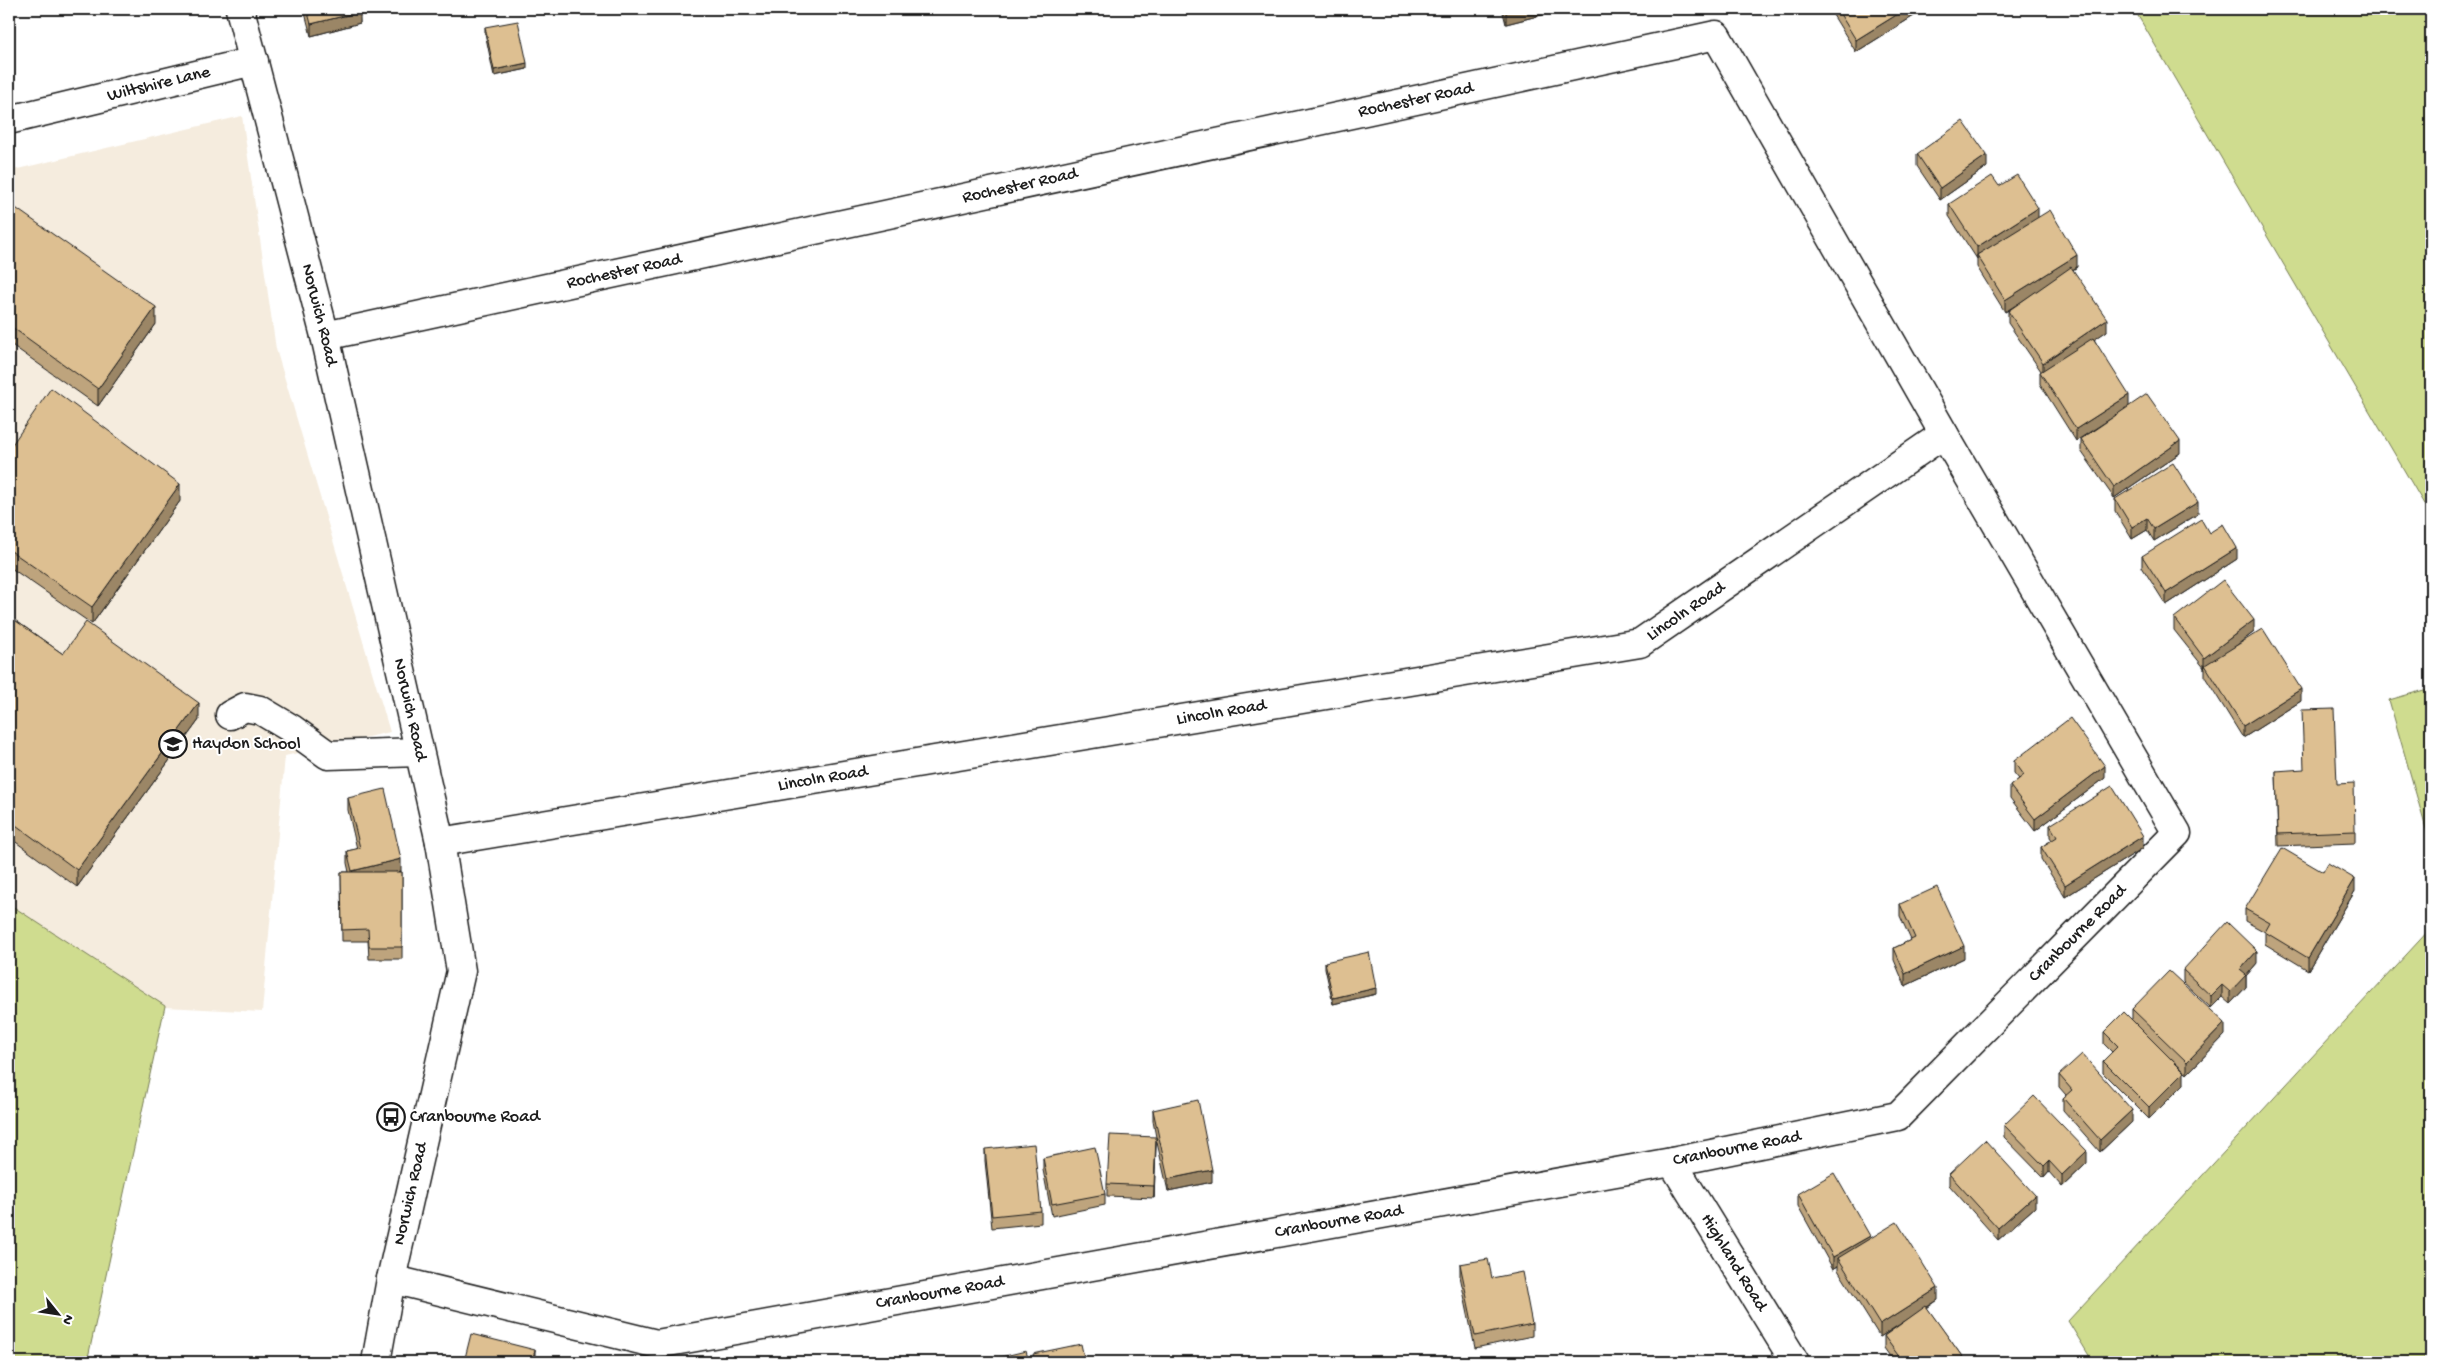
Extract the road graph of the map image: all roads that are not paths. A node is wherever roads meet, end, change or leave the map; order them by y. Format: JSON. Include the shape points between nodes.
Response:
{"nodes":[{"id":1,"x":240,"y":9,"type":"edge"},
{"id":2,"x":254,"y":61,"type":"junction"},
{"id":3,"x":9,"y":120,"type":"edge"},
{"id":4,"x":325,"y":336,"type":"junction"},
{"id":5,"x":1944,"y":434,"type":"junction"},
{"id":6,"x":230,"y":715,"type":"dead end"},
{"id":7,"x":419,"y":752,"type":"junction"},
{"id":8,"x":440,"y":842,"type":"junction"},
{"id":9,"x":1672,"y":1162,"type":"junction"},
{"id":10,"x":391,"y":1279,"type":"junction"},
{"id":11,"x":376,"y":1362,"type":"edge"},
{"id":12,"x":1795,"y":1362,"type":"edge"}],
"edges":[{"from":1,"to":2,"type":"street"},
{"from":2,"to":3,"type":"street","name":"Wiltshire Lane"},
{"from":2,"to":4,"type":"street","name":"Norwich Road"},
{"from":4,"to":5,"type":"street","name":"Rochester Road","via":[[1716,35]]},
{"from":4,"to":7,"type":"street","name":"Norwich Road"},
{"from":5,"to":8,"type":"street","name":"Lincoln Road","via":[[1640,643]]},
{"from":5,"to":9,"type":"street","name":"Cranbourne Road","via":[[2178,833],[1898,1116]]},
{"from":6,"to":7,"type":"street","via":[[245,707],[260,710],[328,755]]},
{"from":7,"to":8,"type":"street","name":"Norwich Road"},
{"from":8,"to":10,"type":"street","name":"Norwich Road","via":[[461,971]]},
{"from":9,"to":10,"type":"street","name":"Cranbourne Road","via":[[657,1344]]},
{"from":9,"to":12,"type":"street","name":"Highland Road"},
{"from":10,"to":11,"type":"street","name":"Norwich Road"}]}
